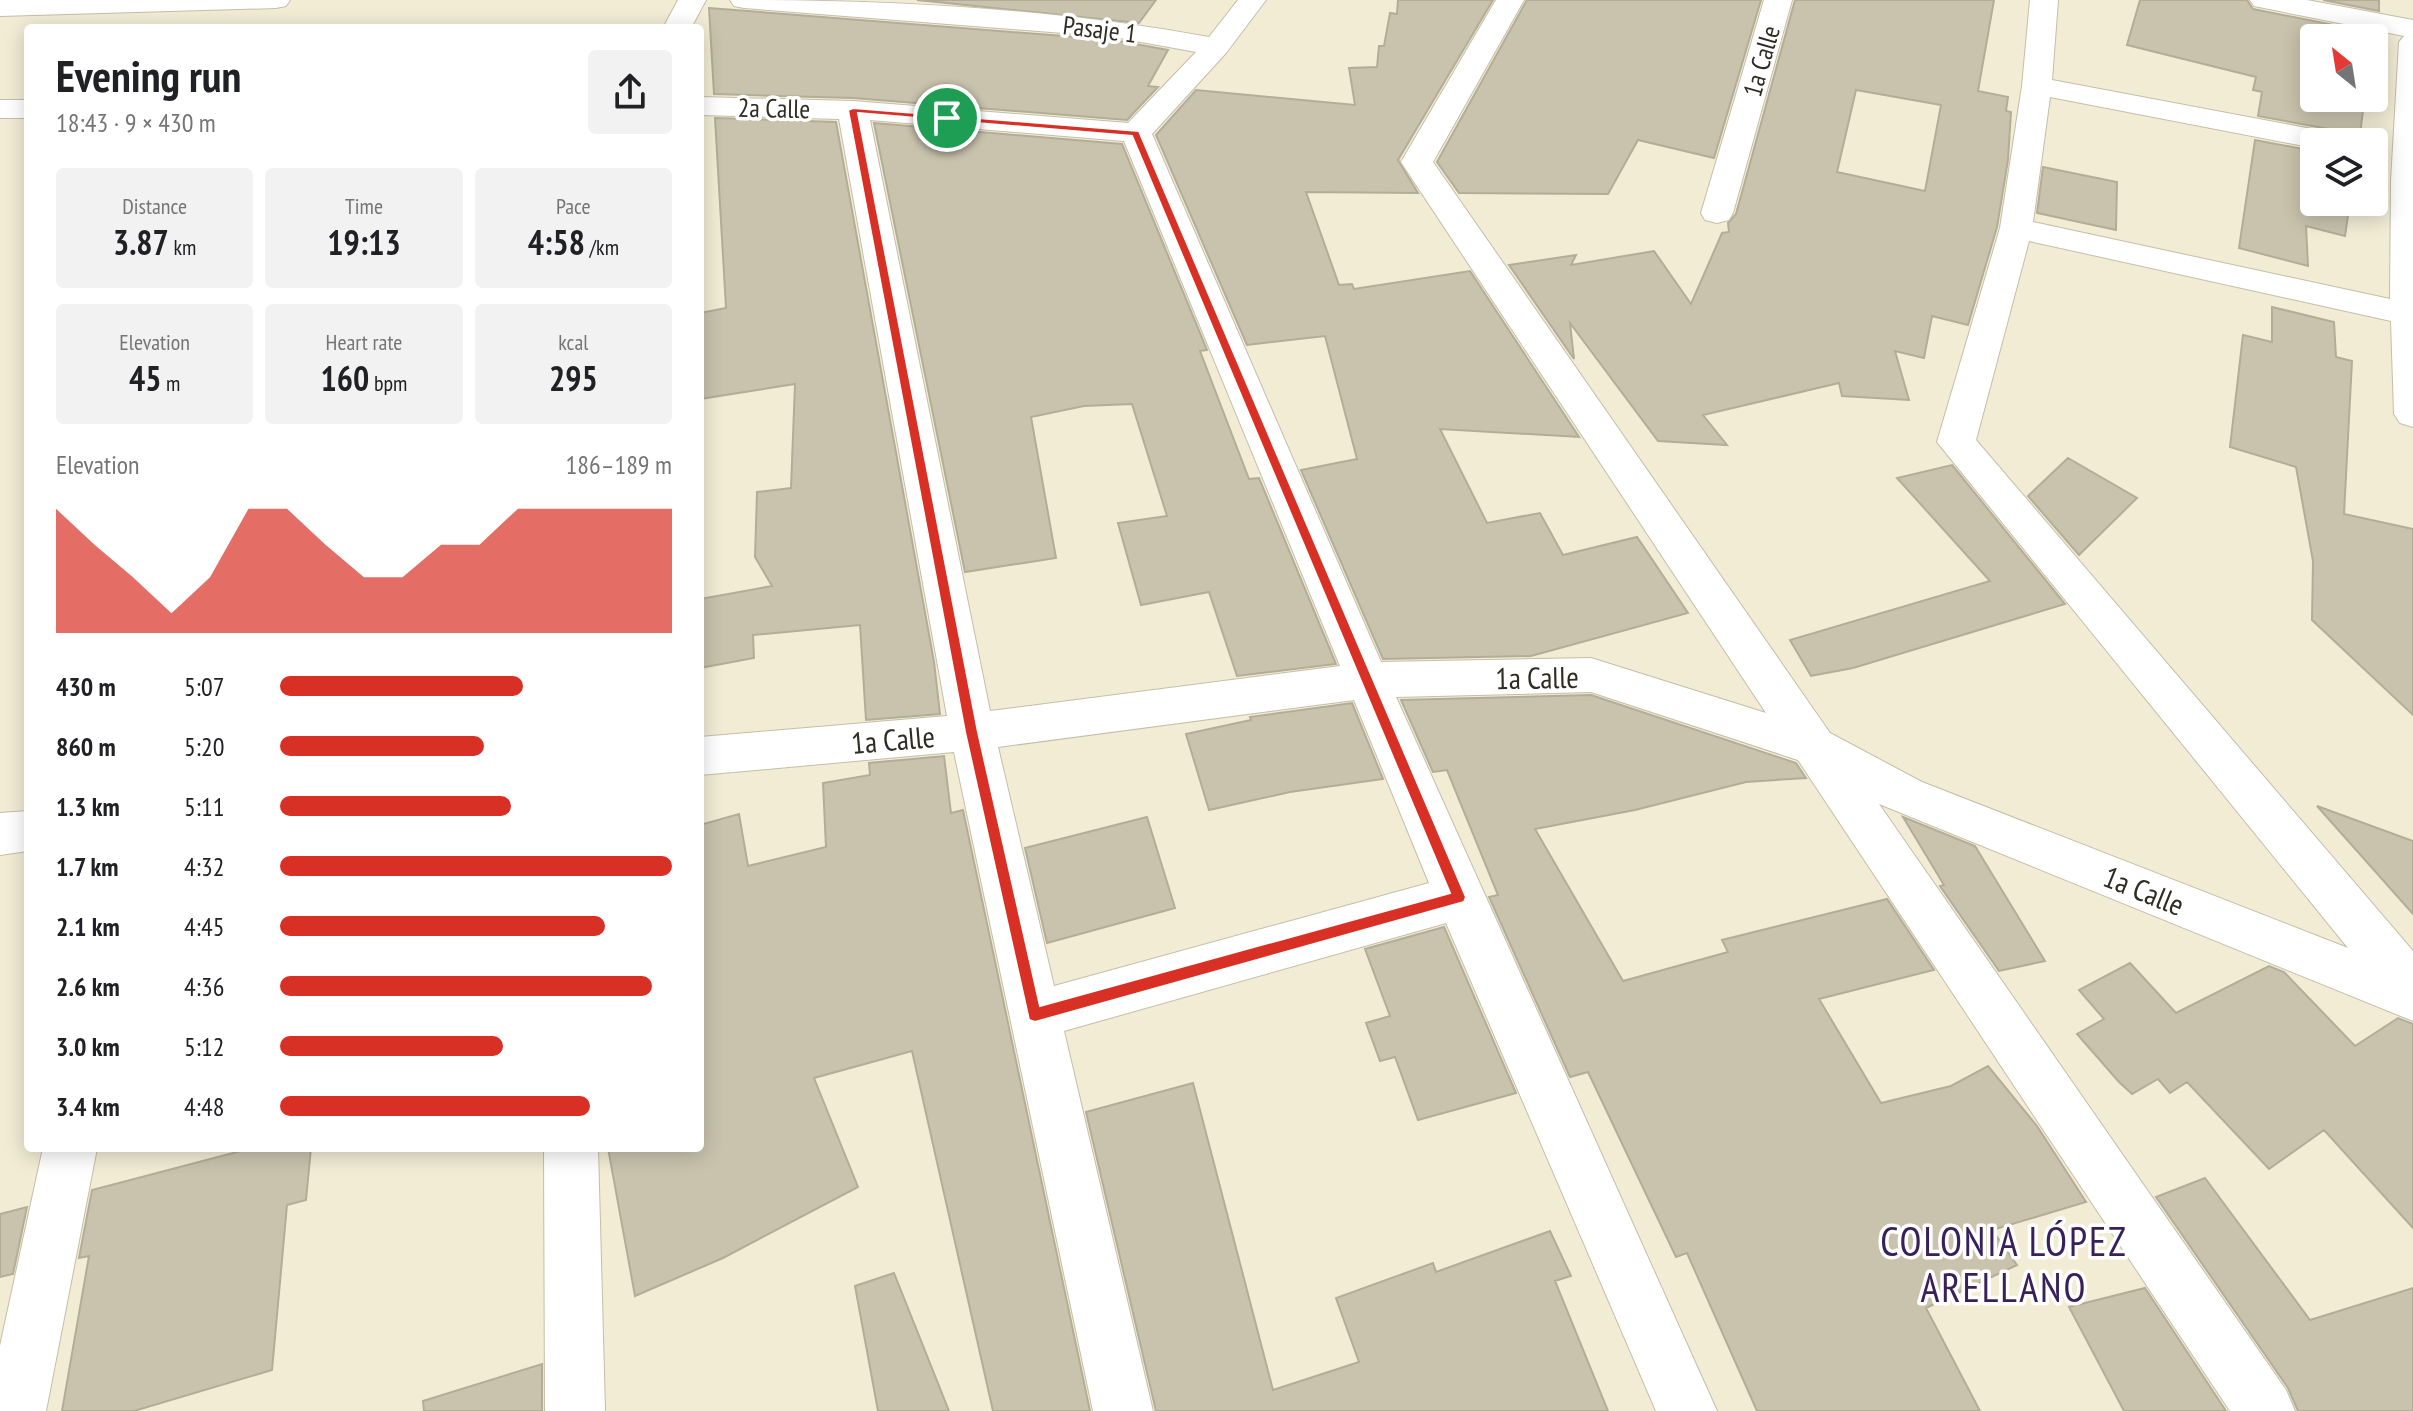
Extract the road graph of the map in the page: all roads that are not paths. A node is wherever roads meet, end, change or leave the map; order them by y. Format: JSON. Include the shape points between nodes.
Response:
{"nodes":[{"id":1,"x":276,"y":0,"type":"edge"},
{"id":2,"x":692,"y":0,"type":"edge"},
{"id":3,"x":744,"y":0,"type":"edge"},
{"id":4,"x":1252,"y":0,"type":"edge"},
{"id":5,"x":1510,"y":0,"type":"edge"},
{"id":6,"x":1778,"y":0,"type":"edge"},
{"id":7,"x":2044,"y":0,"type":"edge"},
{"id":8,"x":2264,"y":0,"type":"edge"},
{"id":9,"x":2411,"y":0,"type":"edge"},
{"id":10,"x":0,"y":8,"type":"edge"},
{"id":11,"x":2413,"y":20,"type":"edge"},
{"id":12,"x":679,"y":24,"type":"edge"},
{"id":13,"x":2413,"y":29,"type":"edge"},
{"id":14,"x":2413,"y":42,"type":"edge"},
{"id":15,"x":1216,"y":47,"type":"junction"},
{"id":16,"x":2037,"y":86,"type":"junction"},
{"id":17,"x":704,"y":106,"type":"edge"},
{"id":18,"x":0,"y":109,"type":"edge"},
{"id":19,"x":24,"y":109,"type":"edge"},
{"id":20,"x":853,"y":110,"type":"junction"},
{"id":21,"x":1136,"y":133,"type":"junction"},
{"id":22,"x":2300,"y":136,"type":"edge"},
{"id":23,"x":2397,"y":154,"type":"edge"},
{"id":24,"x":1717,"y":213,"type":"dead end"},
{"id":25,"x":2016,"y":228,"type":"junction"},
{"id":26,"x":2410,"y":314,"type":"edge"},
{"id":27,"x":2413,"y":414,"type":"edge"},
{"id":28,"x":1370,"y":680,"type":"junction"},
{"id":29,"x":972,"y":732,"type":"junction"},
{"id":30,"x":1813,"y":746,"type":"junction"},
{"id":31,"x":704,"y":756,"type":"edge"},
{"id":32,"x":24,"y":831,"type":"edge"},
{"id":33,"x":0,"y":834,"type":"edge"},
{"id":34,"x":1459,"y":897,"type":"junction"},
{"id":35,"x":2413,"y":989,"type":"edge"},
{"id":36,"x":2413,"y":997,"type":"edge"},
{"id":37,"x":1035,"y":1015,"type":"junction"},
{"id":38,"x":69,"y":1152,"type":"edge"},
{"id":39,"x":571,"y":1152,"type":"edge"},
{"id":40,"x":16,"y":1411,"type":"edge"},
{"id":41,"x":575,"y":1411,"type":"edge"},
{"id":42,"x":1123,"y":1411,"type":"edge"},
{"id":43,"x":1687,"y":1411,"type":"edge"},
{"id":44,"x":2265,"y":1411,"type":"edge"}],
"edges":[{"from":1,"to":10,"type":"street"},
{"from":2,"to":12,"type":"street"},
{"from":3,"to":15,"type":"street","name":"Pasaje 1","via":[[1114,28]]},
{"from":4,"to":15,"type":"street"},
{"from":5,"to":30,"type":"street","via":[[1417,162]]},
{"from":6,"to":24,"type":"street","name":"1a Calle"},
{"from":7,"to":16,"type":"street"},
{"from":8,"to":13,"type":"street"},
{"from":9,"to":11,"type":"street"},
{"from":14,"to":23,"type":"street"},
{"from":15,"to":21,"type":"street"},
{"from":16,"to":22,"type":"street"},
{"from":16,"to":25,"type":"street"},
{"from":17,"to":20,"type":"street","name":"2a Calle"},
{"from":18,"to":19,"type":"street"},
{"from":20,"to":21,"type":"street","name":"2a Calle"},
{"from":20,"to":29,"type":"street"},
{"from":21,"to":28,"type":"street"},
{"from":23,"to":26,"type":"street"},
{"from":25,"to":26,"type":"street"},
{"from":25,"to":35,"type":"street","via":[[1956,442]]},
{"from":26,"to":27,"type":"street"},
{"from":28,"to":29,"type":"street","name":"1a Calle"},
{"from":28,"to":30,"type":"street","name":"1a Calle","via":[[1591,675]]},
{"from":28,"to":34,"type":"street"},
{"from":29,"to":31,"type":"street","name":"1a Calle"},
{"from":29,"to":37,"type":"street"},
{"from":30,"to":36,"type":"street","name":"1a Calle","via":[[1906,796]]},
{"from":30,"to":44,"type":"street"},
{"from":32,"to":33,"type":"street"},
{"from":34,"to":37,"type":"street"},
{"from":34,"to":43,"type":"street"},
{"from":37,"to":42,"type":"street"},
{"from":38,"to":40,"type":"street"},
{"from":39,"to":41,"type":"street"}]}
